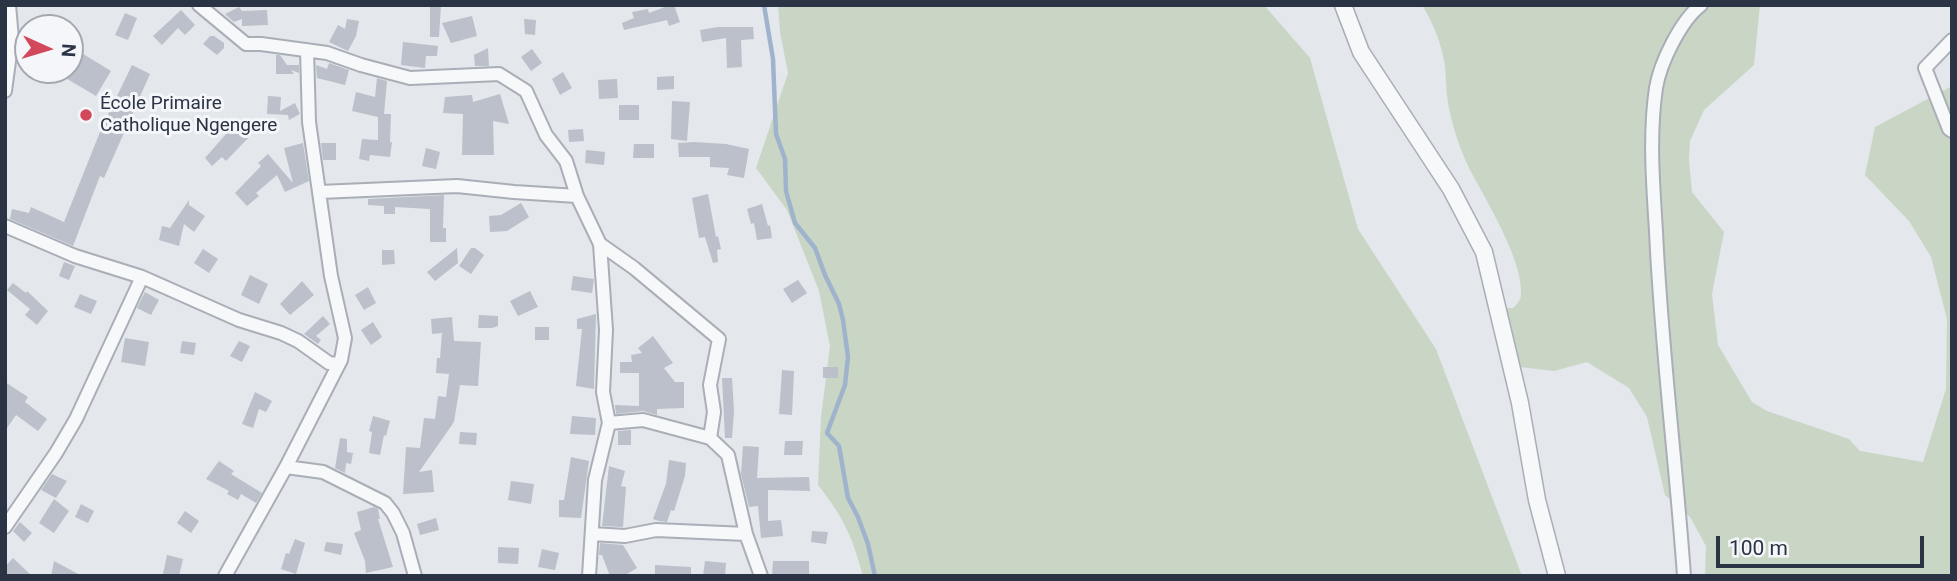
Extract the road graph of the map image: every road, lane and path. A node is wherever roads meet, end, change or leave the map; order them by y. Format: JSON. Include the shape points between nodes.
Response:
{"nodes":[{"id":1,"x":9,"y":5,"type":"edge"},
{"id":2,"x":198,"y":5,"type":"edge"},
{"id":3,"x":1343,"y":5,"type":"edge"},
{"id":4,"x":1701,"y":5,"type":"edge"},
{"id":5,"x":1952,"y":40,"type":"edge"},
{"id":6,"x":307,"y":50,"type":"junction"},
{"id":7,"x":5,"y":91,"type":"edge"},
{"id":8,"x":1952,"y":131,"type":"edge"},
{"id":9,"x":320,"y":192,"type":"junction"},
{"id":10,"x":577,"y":196,"type":"junction"},
{"id":11,"x":5,"y":226,"type":"edge"},
{"id":12,"x":600,"y":244,"type":"junction"},
{"id":13,"x":142,"y":276,"type":"junction"},
{"id":14,"x":338,"y":364,"type":"junction"},
{"id":15,"x":609,"y":423,"type":"junction"},
{"id":16,"x":710,"y":438,"type":"junction"},
{"id":17,"x":286,"y":467,"type":"junction"},
{"id":18,"x":5,"y":527,"type":"edge"},
{"id":19,"x":592,"y":534,"type":"junction"},
{"id":20,"x":746,"y":534,"type":"junction"},
{"id":21,"x":225,"y":576,"type":"edge"},
{"id":22,"x":415,"y":576,"type":"edge"},
{"id":23,"x":589,"y":576,"type":"edge"},
{"id":24,"x":761,"y":576,"type":"edge"},
{"id":25,"x":1557,"y":576,"type":"edge"},
{"id":26,"x":1684,"y":576,"type":"edge"}],
"edges":[{"from":1,"to":7,"type":"street","via":[[12,39]]},
{"from":2,"to":6,"type":"street","via":[[246,44]]},
{"from":3,"to":25,"type":"street","via":[[1361,52],[1451,190],[1484,252]]},
{"from":4,"to":26,"type":"street","via":[[1675,37],[1656,85],[1652,149],[1663,351]]},
{"from":5,"to":8,"type":"street","via":[[1925,68]]},
{"from":6,"to":9,"type":"street","via":[[309,122]]},
{"from":6,"to":10,"type":"street","via":[[410,78],[499,74],[526,91],[546,135],[566,161]]},
{"from":9,"to":10,"type":"street","via":[[457,186]]},
{"from":9,"to":14,"type":"street","via":[[345,338]]},
{"from":10,"to":12,"type":"street"},
{"from":11,"to":13,"type":"street","via":[[75,256]]},
{"from":12,"to":15,"type":"street","via":[[606,330],[603,392]]},
{"from":12,"to":16,"type":"street","via":[[719,339],[710,386],[714,412]]},
{"from":13,"to":14,"type":"street","via":[[221,313],[281,333]]},
{"from":13,"to":18,"type":"street","via":[[76,418]]},
{"from":14,"to":17,"type":"street"},
{"from":15,"to":16,"type":"street","via":[[643,420]]},
{"from":15,"to":19,"type":"street","via":[[595,480]]},
{"from":16,"to":20,"type":"street","via":[[728,456]]},
{"from":17,"to":21,"type":"street"},
{"from":17,"to":22,"type":"street","via":[[323,472],[385,503],[403,533]]},
{"from":19,"to":20,"type":"street","via":[[625,536],[656,530]]},
{"from":19,"to":23,"type":"street"},
{"from":20,"to":24,"type":"street"}]}
